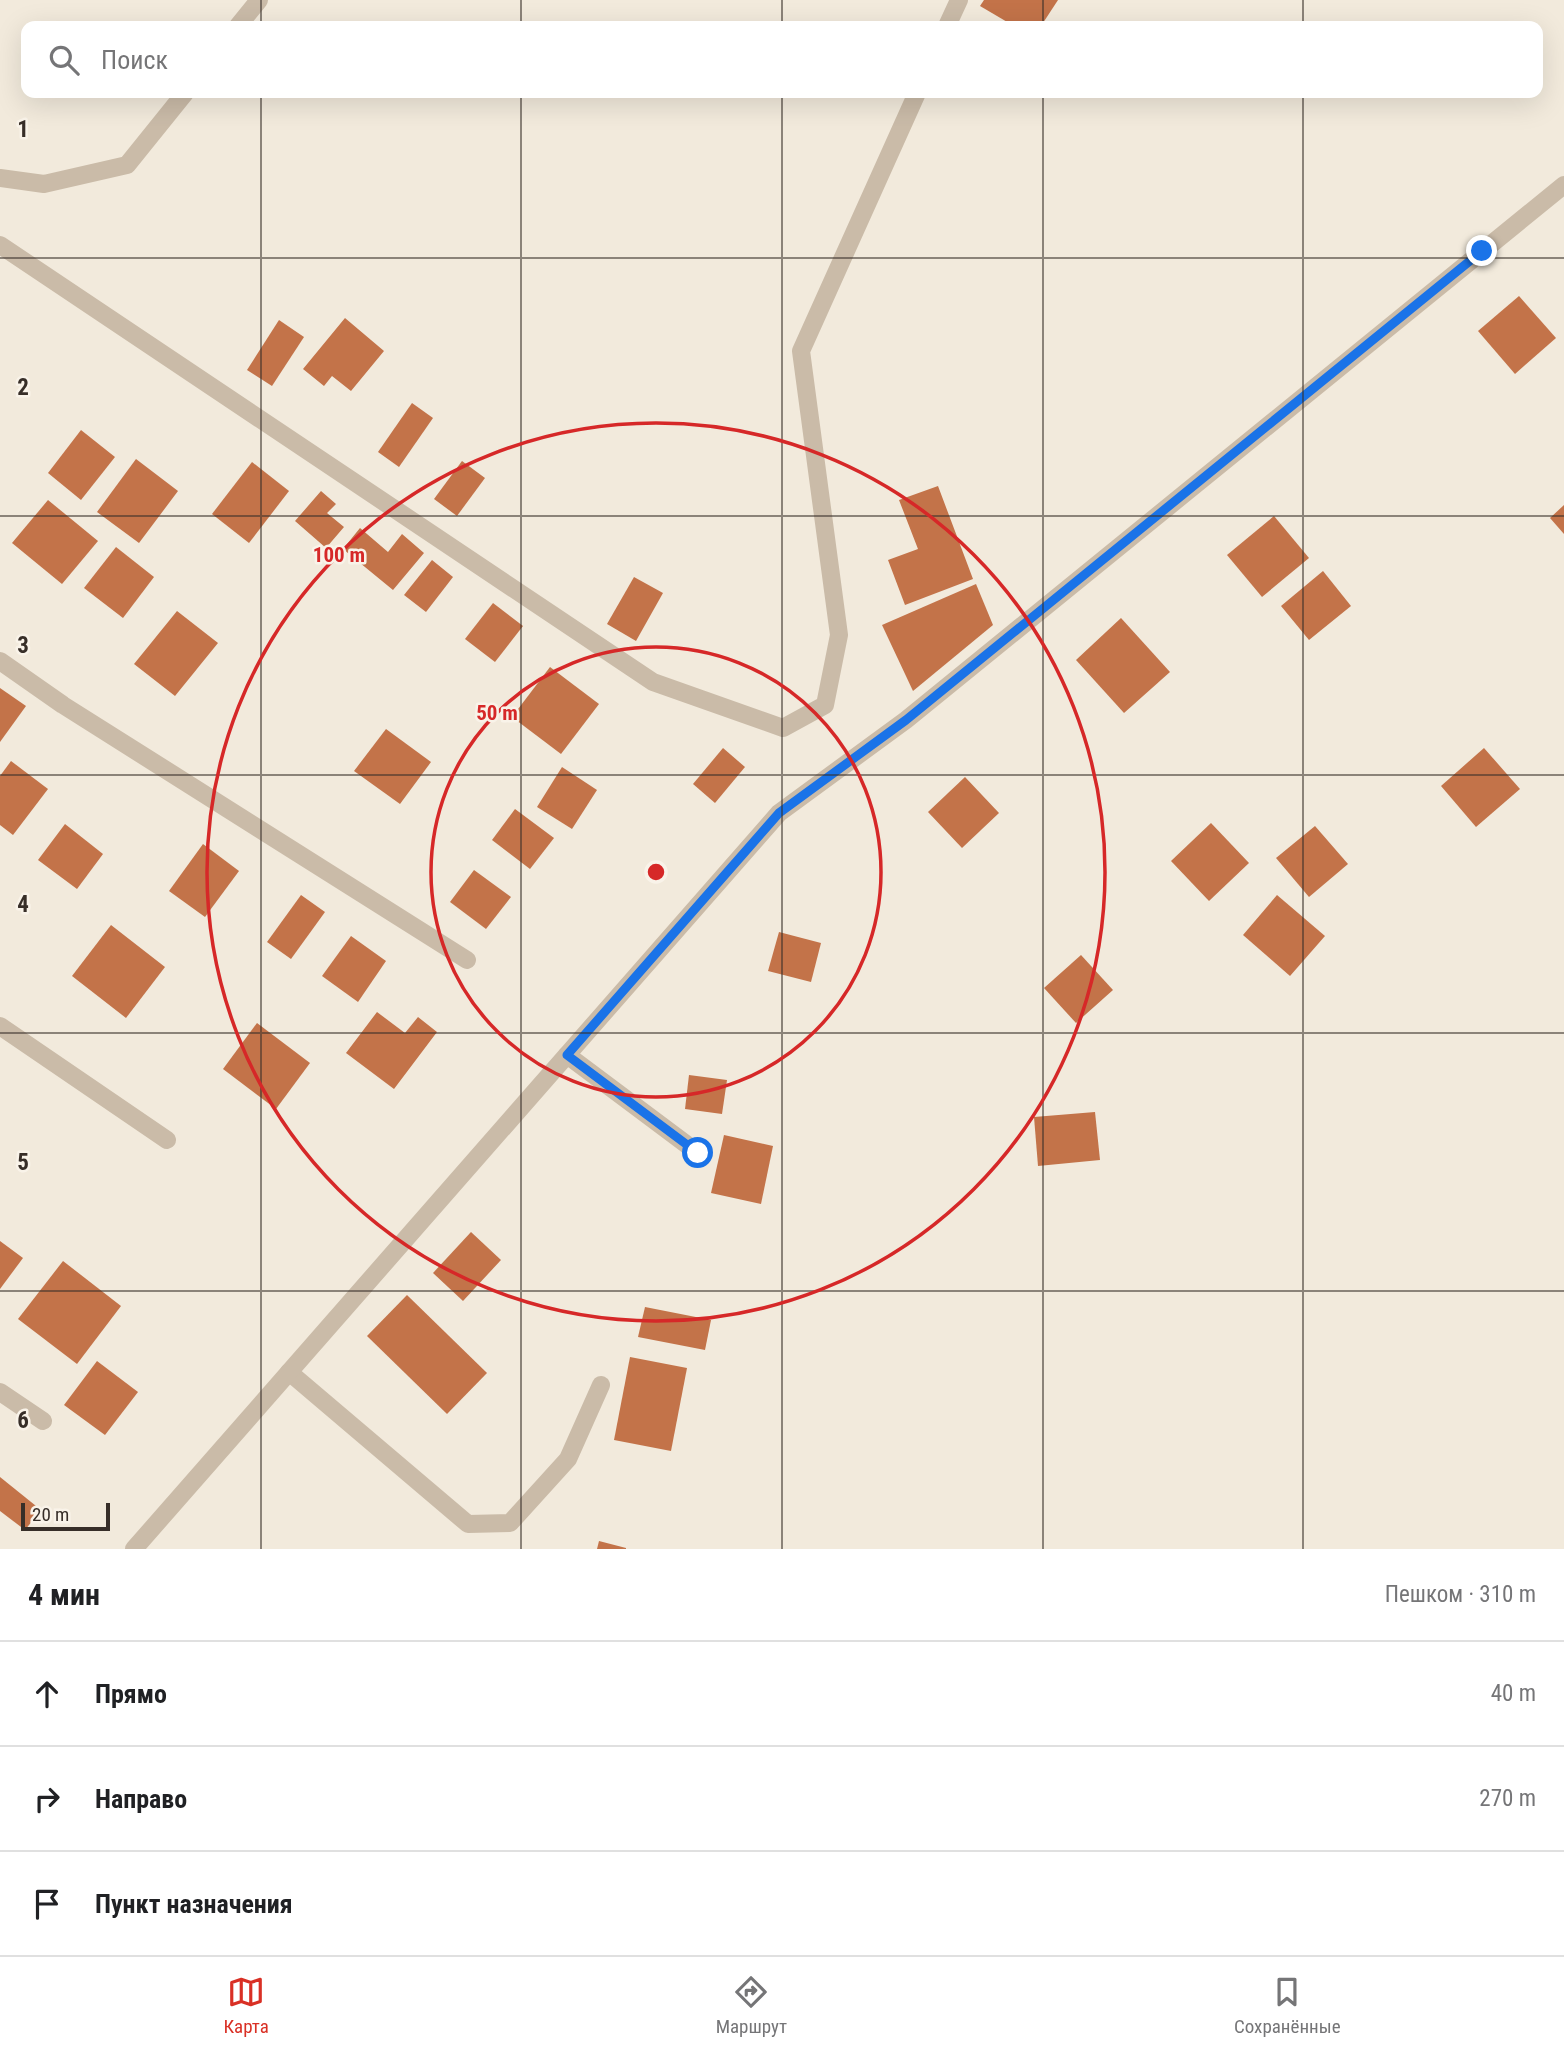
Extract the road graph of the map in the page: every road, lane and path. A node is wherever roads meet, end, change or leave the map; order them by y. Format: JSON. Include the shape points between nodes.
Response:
{"nodes":[{"id":1,"x":259,"y":0,"type":"edge"},
{"id":2,"x":959,"y":0,"type":"edge"},
{"id":3,"x":242,"y":21,"type":"edge"},
{"id":4,"x":949,"y":21,"type":"edge"},
{"id":5,"x":180,"y":98,"type":"edge"},
{"id":6,"x":915,"y":98,"type":"edge"},
{"id":7,"x":0,"y":178,"type":"edge"},
{"id":8,"x":1564,"y":186,"type":"edge"},
{"id":9,"x":0,"y":245,"type":"edge"},
{"id":10,"x":0,"y":661,"type":"edge"},
{"id":11,"x":467,"y":960,"type":"dead end"},
{"id":12,"x":0,"y":1027,"type":"edge"},
{"id":13,"x":567,"y":1055,"type":"junction"},
{"id":14,"x":167,"y":1140,"type":"dead end"},
{"id":15,"x":698,"y":1153,"type":"dead end"},
{"id":16,"x":289,"y":1372,"type":"junction"},
{"id":17,"x":601,"y":1385,"type":"dead end"},
{"id":18,"x":0,"y":1392,"type":"edge"},
{"id":19,"x":43,"y":1421,"type":"dead end"},
{"id":20,"x":134,"y":1549,"type":"edge"}],
"edges":[{"from":1,"to":3,"type":"street"},
{"from":2,"to":4,"type":"street"},
{"from":5,"to":7,"type":"street","via":[[127,164],[44,184]]},
{"from":6,"to":9,"type":"street","via":[[801,351],[839,635],[825,705],[783,728],[653,682]]},
{"from":8,"to":13,"type":"street","via":[[906,720],[779,813]]},
{"from":10,"to":11,"type":"street"},
{"from":12,"to":14,"type":"street"},
{"from":13,"to":15,"type":"street"},
{"from":13,"to":16,"type":"street"},
{"from":16,"to":17,"type":"street","via":[[468,1524],[510,1523],[568,1459]]},
{"from":16,"to":20,"type":"street"},
{"from":18,"to":19,"type":"street"}]}
